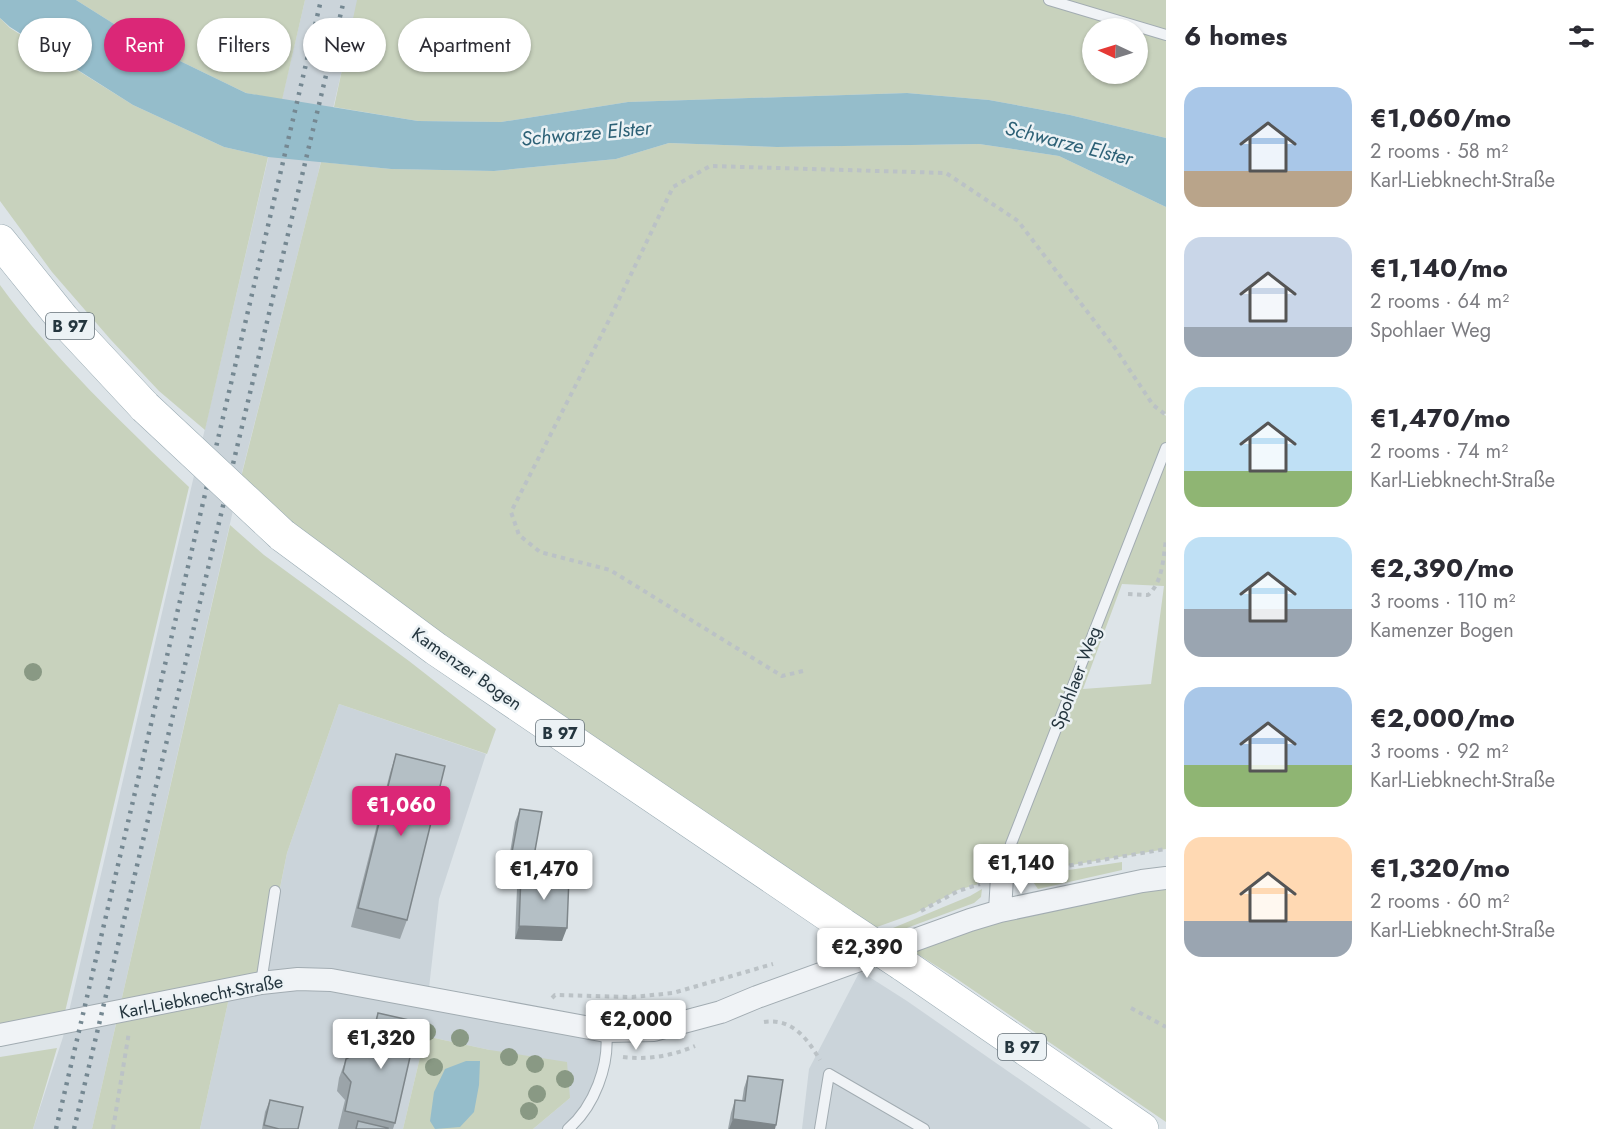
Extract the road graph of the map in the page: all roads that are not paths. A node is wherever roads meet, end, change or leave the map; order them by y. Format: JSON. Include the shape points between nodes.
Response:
{"nodes":[{"id":1,"x":1049,"y":0,"type":"edge"},
{"id":2,"x":1166,"y":35,"type":"edge"},
{"id":3,"x":0,"y":241,"type":"edge"},
{"id":4,"x":1166,"y":448,"type":"edge"},
{"id":5,"x":1002,"y":877,"type":"joint"},
{"id":6,"x":1166,"y":878,"type":"edge"},
{"id":7,"x":276,"y":891,"type":"dead end"},
{"id":8,"x":1000,"y":911,"type":"junction"},
{"id":9,"x":261,"y":982,"type":"junction"},
{"id":10,"x":606,"y":1031,"type":"junction"},
{"id":11,"x":0,"y":1035,"type":"edge"},
{"id":12,"x":568,"y":1129,"type":"edge"},
{"id":13,"x":820,"y":1129,"type":"edge"},
{"id":14,"x":924,"y":1129,"type":"edge"},
{"id":15,"x":1142,"y":1129,"type":"edge"}],
"edges":[{"from":1,"to":2,"type":"lane"},
{"from":3,"to":15,"type":"main road","name":"Kamenzer Bogen","number":"B 97","bridge":true,"via":[[63,319],[145,407],[282,535],[436,649]]},
{"from":4,"to":5,"type":"lane","name":"Spohlaer Weg","via":[[1011,844]]},
{"from":5,"to":8,"type":"street","name":"Spohlaer Weg"},
{"from":6,"to":8,"type":"street","name":"Karl-Liebknecht-Straße"},
{"from":7,"to":9,"type":"lane"},
{"from":8,"to":10,"type":"street","name":"Karl-Liebknecht-Straße","via":[[721,1012],[654,1030]]},
{"from":9,"to":10,"type":"street","name":"Karl-Liebknecht-Straße","via":[[331,980]]},
{"from":9,"to":11,"type":"street","name":"Karl-Liebknecht-Straße"},
{"from":10,"to":12,"type":"lane","via":[[602,1070],[591,1102]]},
{"from":13,"to":14,"type":"lane","via":[[829,1074]]}]}
